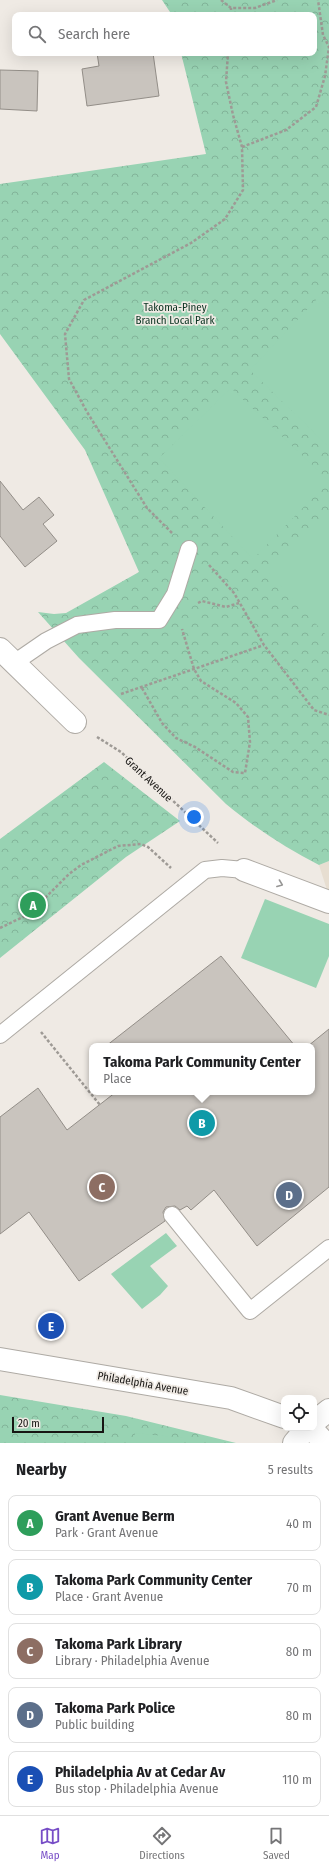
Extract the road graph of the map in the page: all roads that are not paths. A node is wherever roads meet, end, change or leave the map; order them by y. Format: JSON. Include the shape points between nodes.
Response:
{"nodes":[{"id":1,"x":189,"y":549,"type":"road end"},
{"id":2,"x":7,"y":656,"type":"edge"},
{"id":3,"x":75,"y":722,"type":"road end"},
{"id":4,"x":244,"y":870,"type":"joint"},
{"id":5,"x":329,"y":902,"type":"edge"},
{"id":6,"x":0,"y":1035,"type":"edge"},
{"id":7,"x":172,"y":1215,"type":"dead end"},
{"id":8,"x":329,"y":1248,"type":"edge"},
{"id":9,"x":0,"y":1359,"type":"edge"},
{"id":10,"x":329,"y":1410,"type":"edge"},
{"id":11,"x":281,"y":1416,"type":"edge"},
{"id":12,"x":317,"y":1420,"type":"edge"},
{"id":13,"x":304,"y":1431,"type":"edge"},
{"id":14,"x":314,"y":1431,"type":"edge"},
{"id":15,"x":294,"y":1443,"type":"edge"},
{"id":16,"x":325,"y":1443,"type":"edge"}],
"edges":[{"from":1,"to":2,"type":"lane","via":[[175,594],[159,620],[115,620],[77,625],[46,641]]},
{"from":2,"to":3,"type":"main road"},
{"from":4,"to":5,"type":"main road","one_way":true},
{"from":4,"to":6,"type":"lane","via":[[205,870]]},
{"from":7,"to":8,"type":"lane","via":[[250,1311]]},
{"from":9,"to":11,"type":"main road","name":"Philadelphia Avenue","via":[[231,1398]]},
{"from":10,"to":12,"type":"main road"},
{"from":13,"to":15,"type":"main road"},
{"from":14,"to":16,"type":"main road"}]}
